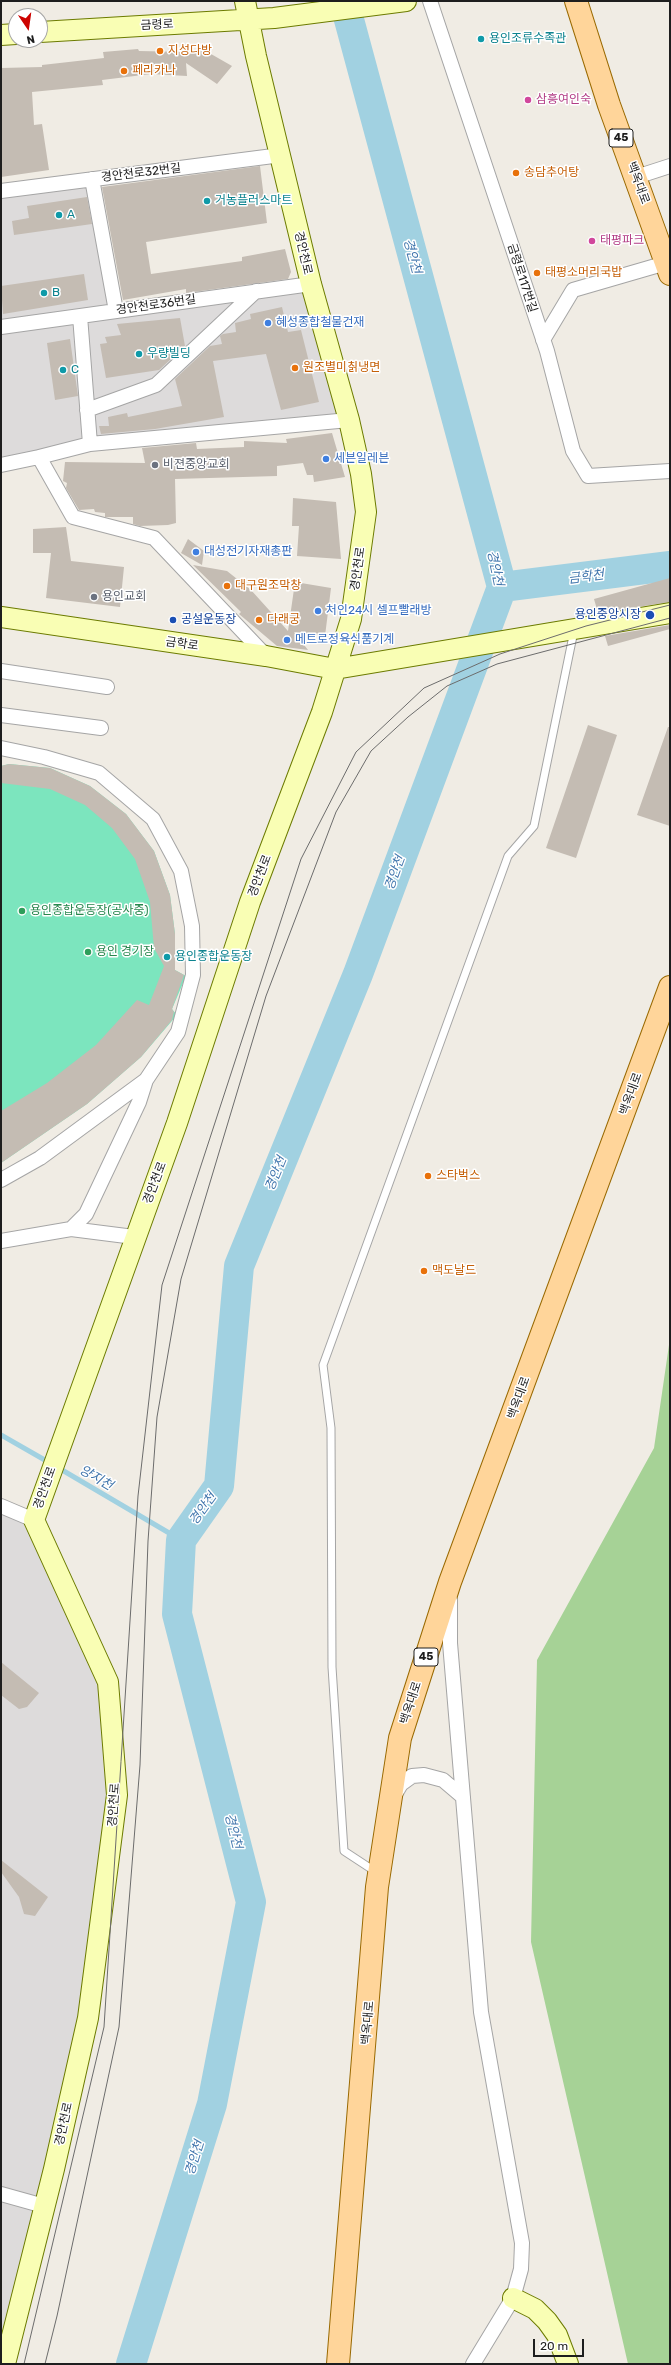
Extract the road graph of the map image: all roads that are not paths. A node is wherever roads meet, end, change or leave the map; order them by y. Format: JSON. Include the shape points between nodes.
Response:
{"nodes":[{"id":1,"x":406,"y":1,"type":"edge"},
{"id":2,"x":430,"y":1,"type":"edge"},
{"id":3,"x":576,"y":1,"type":"edge"},
{"id":4,"x":247,"y":10,"type":"edge"},
{"id":5,"x":48,"y":31,"type":"edge"},
{"id":6,"x":281,"y":155,"type":"junction"},
{"id":7,"x":670,"y":166,"type":"edge"},
{"id":8,"x":636,"y":177,"type":"junction"},
{"id":9,"x":92,"y":179,"type":"junction"},
{"id":10,"x":1,"y":191,"type":"edge"},
{"id":11,"x":668,"y":268,"type":"edge"},
{"id":12,"x":311,"y":284,"type":"junction"},
{"id":13,"x":256,"y":291,"type":"junction"},
{"id":14,"x":116,"y":311,"type":"junction"},
{"id":15,"x":80,"y":316,"type":"junction"},
{"id":16,"x":1,"y":327,"type":"edge"},
{"id":17,"x":543,"y":340,"type":"junction"},
{"id":18,"x":87,"y":410,"type":"junction"},
{"id":19,"x":349,"y":420,"type":"junction"},
{"id":20,"x":90,"y":444,"type":"junction"},
{"id":21,"x":39,"y":456,"type":"junction"},
{"id":22,"x":1,"y":465,"type":"edge"},
{"id":23,"x":670,"y":471,"type":"edge"},
{"id":24,"x":670,"y":613,"type":"edge"},
{"id":25,"x":1,"y":617,"type":"edge"},
{"id":26,"x":575,"y":629,"type":"junction"},
{"id":27,"x":266,"y":656,"type":"junction"},
{"id":28,"x":336,"y":669,"type":"junction"},
{"id":29,"x":1,"y":671,"type":"edge"},
{"id":30,"x":107,"y":687,"type":"dead end"},
{"id":31,"x":1,"y":715,"type":"edge"},
{"id":32,"x":101,"y":728,"type":"dead end"},
{"id":33,"x":1,"y":748,"type":"edge"},
{"id":34,"x":670,"y":987,"type":"edge"},
{"id":35,"x":146,"y":1080,"type":"junction"},
{"id":36,"x":1,"y":1180,"type":"edge"},
{"id":37,"x":70,"y":1229,"type":"junction"},
{"id":38,"x":134,"y":1237,"type":"junction"},
{"id":39,"x":1,"y":1241,"type":"edge"},
{"id":40,"x":1,"y":1506,"type":"edge"},
{"id":41,"x":36,"y":1512,"type":"junction"},
{"id":42,"x":450,"y":1582,"type":"junction"},
{"id":43,"x":463,"y":1797,"type":"junction"},
{"id":44,"x":390,"y":1802,"type":"junction"},
{"id":45,"x":379,"y":1874,"type":"junction"},
{"id":46,"x":1,"y":2194,"type":"edge"},
{"id":47,"x":44,"y":2206,"type":"junction"},
{"id":48,"x":513,"y":2298,"type":"junction"},
{"id":49,"x":5,"y":2364,"type":"edge"},
{"id":50,"x":338,"y":2364,"type":"edge"},
{"id":51,"x":473,"y":2364,"type":"edge"},
{"id":52,"x":568,"y":2364,"type":"edge"}],
"edges":[{"from":1,"to":4,"type":"main road","name":"금령로","via":[[274,18]]},
{"from":2,"to":17,"type":"street","name":"금령로117번길"},
{"from":3,"to":8,"type":"main road","name":"백옥대로","number":"45","via":[[609,105]]},
{"from":4,"to":5,"type":"main road","name":"금령로"},
{"from":4,"to":6,"type":"main road","name":"경안천로"},
{"from":6,"to":9,"type":"street","name":"경안천로32번길"},
{"from":6,"to":12,"type":"main road","name":"경안천로"},
{"from":7,"to":8,"type":"street"},
{"from":8,"to":11,"type":"main road","name":"백옥대로","number":"45"},
{"from":9,"to":10,"type":"street","name":"경안천로32번길"},
{"from":9,"to":14,"type":"street"},
{"from":11,"to":17,"type":"street","via":[[573,290]]},
{"from":12,"to":13,"type":"street","name":"경안천로36번길"},
{"from":12,"to":19,"type":"main road","name":"경안천로"},
{"from":13,"to":14,"type":"street","name":"경안천로36번길"},
{"from":13,"to":18,"type":"street","via":[[156,385]]},
{"from":14,"to":15,"type":"street","name":"경안천로36번길"},
{"from":15,"to":16,"type":"street","name":"경안천로36번길"},
{"from":15,"to":18,"type":"street"},
{"from":17,"to":23,"type":"street","name":"금령로117번길","via":[[573,451],[588,476]]},
{"from":18,"to":20,"type":"street"},
{"from":19,"to":20,"type":"street"},
{"from":19,"to":28,"type":"main road","name":"경안천로","via":[[366,512],[351,619]]},
{"from":20,"to":21,"type":"street"},
{"from":21,"to":22,"type":"street"},
{"from":21,"to":27,"type":"street","via":[[73,517],[154,538]]},
{"from":24,"to":26,"type":"main road","name":"금학로"},
{"from":25,"to":27,"type":"main road","name":"금학로"},
{"from":26,"to":28,"type":"main road","name":"금학로"},
{"from":26,"to":45,"type":"lane","via":[[534,826],[508,856],[322,1365],[331,1428],[332,1667],[344,1851]]},
{"from":27,"to":28,"type":"main road","name":"금학로"},
{"from":28,"to":38,"type":"main road","name":"경안천로","via":[[250,902],[177,1123]]},
{"from":29,"to":30,"type":"street"},
{"from":31,"to":32,"type":"street"},
{"from":33,"to":35,"type":"street","via":[[44,756],[99,773],[154,819],[181,871],[192,926],[193,975],[178,1032]]},
{"from":34,"to":42,"type":"main road","name":"백옥대로","number":"45"},
{"from":35,"to":36,"type":"street","via":[[40,1158]]},
{"from":35,"to":37,"type":"street","via":[[139,1102],[86,1214]]},
{"from":37,"to":38,"type":"street"},
{"from":37,"to":39,"type":"street"},
{"from":38,"to":41,"type":"main road","name":"경안천로"},
{"from":40,"to":41,"type":"street"},
{"from":41,"to":47,"type":"main road","name":"경안천로","via":[[108,1682],[118,1794],[88,2018]]},
{"from":42,"to":43,"type":"street","via":[[450,1644]]},
{"from":42,"to":44,"type":"main road","name":"백옥대로","number":"45","via":[[400,1738]]},
{"from":43,"to":44,"type":"street","via":[[443,1780],[412,1776],[401,1784]]},
{"from":43,"to":48,"type":"street","via":[[481,2012],[522,2243],[521,2269]]},
{"from":44,"to":45,"type":"main road","name":"백옥대로","number":"45"},
{"from":45,"to":50,"type":"main road","name":"백옥대로","number":"45"},
{"from":46,"to":47,"type":"street"},
{"from":47,"to":49,"type":"main road","name":"경안천로"},
{"from":48,"to":51,"type":"street"},
{"from":48,"to":52,"type":"main road","via":[[536,2309],[547,2321],[557,2335]]}]}
